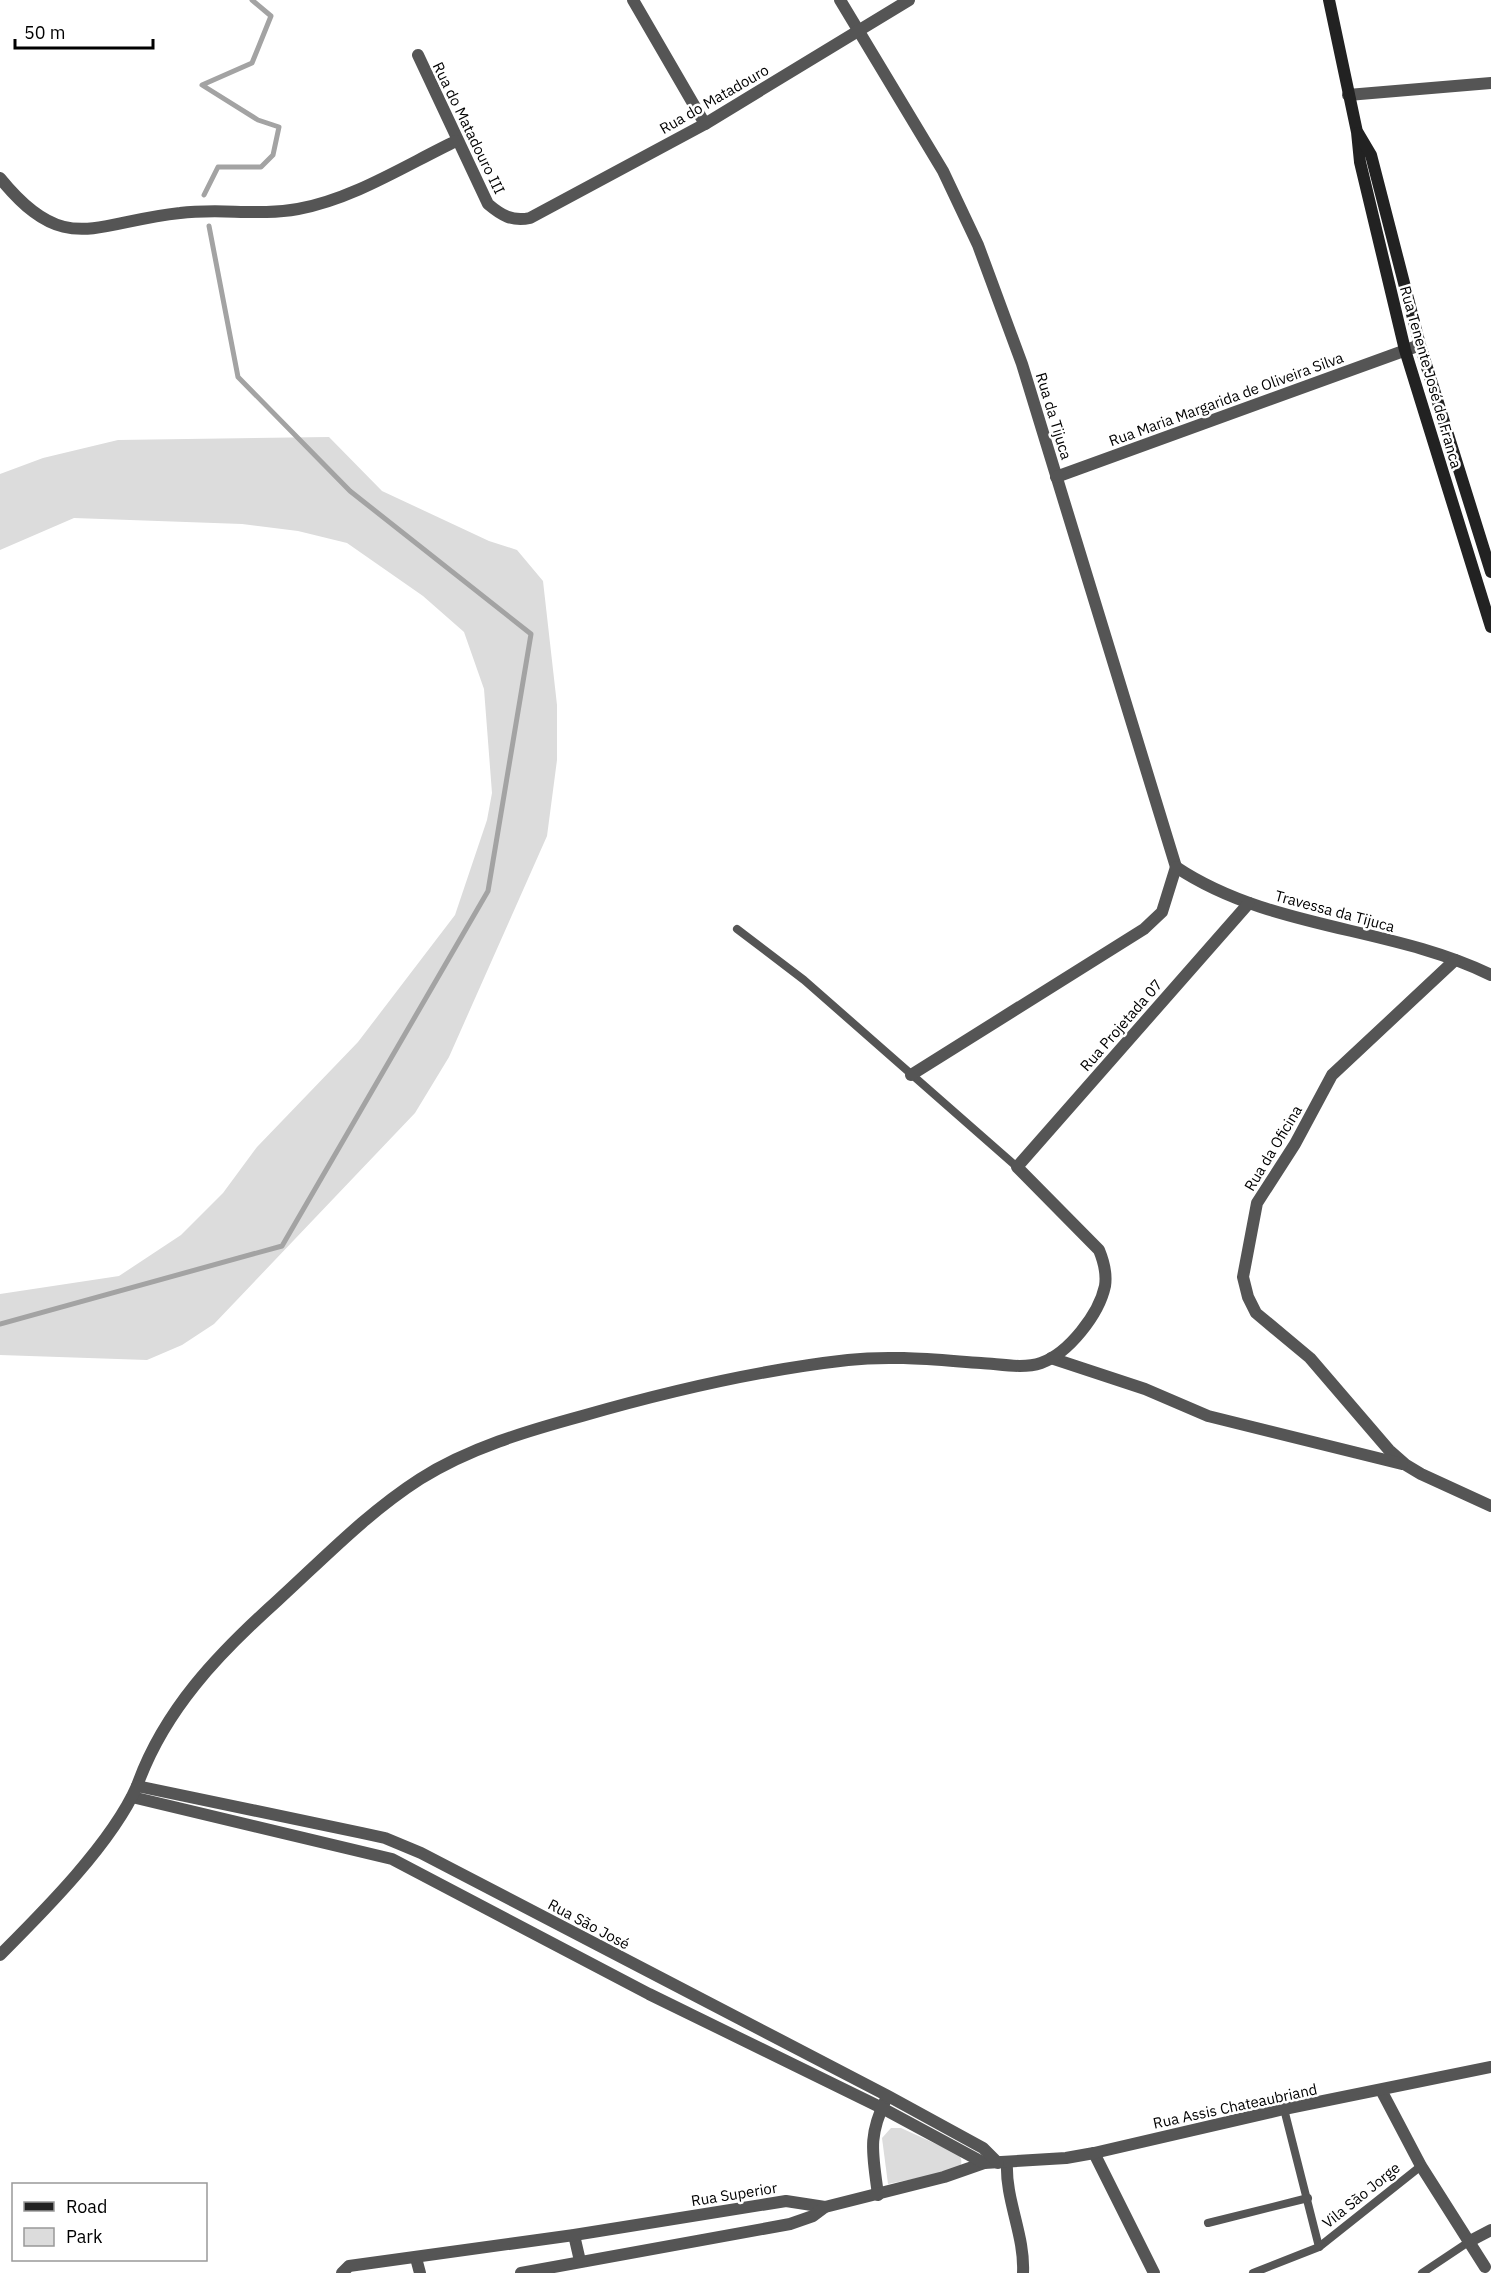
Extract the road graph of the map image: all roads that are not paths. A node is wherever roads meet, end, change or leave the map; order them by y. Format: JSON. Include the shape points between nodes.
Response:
{"nodes":[{"id":1,"x":633,"y":0,"type":"edge"},
{"id":2,"x":840,"y":0,"type":"edge"},
{"id":3,"x":909,"y":0,"type":"edge"},
{"id":4,"x":1329,"y":0,"type":"edge"},
{"id":5,"x":859,"y":30,"type":"junction"},
{"id":6,"x":418,"y":55,"type":"dead end"},
{"id":7,"x":1491,"y":83,"type":"edge"},
{"id":8,"x":1348,"y":95,"type":"junction"},
{"id":9,"x":705,"y":124,"type":"junction"},
{"id":10,"x":1357,"y":132,"type":"junction"},
{"id":11,"x":456,"y":141,"type":"junction"},
{"id":12,"x":0,"y":178,"type":"edge"},
{"id":13,"x":530,"y":218,"type":"joint"},
{"id":14,"x":1420,"y":345,"type":"junction"},
{"id":15,"x":1405,"y":350,"type":"junction"},
{"id":16,"x":1056,"y":477,"type":"junction"},
{"id":17,"x":1491,"y":572,"type":"edge"},
{"id":18,"x":1490,"y":622,"type":"edge"},
{"id":19,"x":1176,"y":867,"type":"junction"},
{"id":20,"x":1249,"y":903,"type":"junction"},
{"id":21,"x":736,"y":929,"type":"dead end"},
{"id":22,"x":1455,"y":960,"type":"junction"},
{"id":23,"x":1491,"y":975,"type":"edge"},
{"id":24,"x":912,"y":1075,"type":"junction"},
{"id":25,"x":1017,"y":1167,"type":"junction"},
{"id":26,"x":1051,"y":1358,"type":"junction"},
{"id":27,"x":1406,"y":1465,"type":"junction"},
{"id":28,"x":1491,"y":1506,"type":"edge"},
{"id":29,"x":134,"y":1792,"type":"junction"},
{"id":30,"x":0,"y":1955,"type":"edge"},
{"id":31,"x":660,"y":1978,"type":"junction"},
{"id":32,"x":650,"y":1994,"type":"junction"},
{"id":33,"x":1491,"y":2067,"type":"edge"},
{"id":34,"x":1381,"y":2090,"type":"junction"},
{"id":35,"x":888,"y":2096,"type":"junction"},
{"id":36,"x":882,"y":2108,"type":"junction"},
{"id":37,"x":1284,"y":2109,"type":"junction"},
{"id":38,"x":1094,"y":2153,"type":"junction"},
{"id":39,"x":1002,"y":2162,"type":"junction"},
{"id":40,"x":984,"y":2163,"type":"junction"},
{"id":41,"x":1421,"y":2166,"type":"junction"},
{"id":42,"x":878,"y":2195,"type":"junction"},
{"id":43,"x":1308,"y":2198,"type":"junction"},
{"id":44,"x":825,"y":2207,"type":"junction"},
{"id":45,"x":1208,"y":2223,"type":"dead end"},
{"id":46,"x":1491,"y":2230,"type":"edge"},
{"id":47,"x":574,"y":2235,"type":"junction"},
{"id":48,"x":1470,"y":2241,"type":"junction"},
{"id":49,"x":1319,"y":2247,"type":"junction"},
{"id":50,"x":416,"y":2258,"type":"junction"},
{"id":51,"x":580,"y":2261,"type":"junction"},
{"id":52,"x":1485,"y":2267,"type":"dead end"},
{"id":53,"x":342,"y":2273,"type":"edge"},
{"id":54,"x":420,"y":2273,"type":"edge"},
{"id":55,"x":521,"y":2273,"type":"edge"},
{"id":56,"x":1023,"y":2273,"type":"edge"},
{"id":57,"x":1154,"y":2273,"type":"edge"},
{"id":58,"x":1253,"y":2273,"type":"edge"},
{"id":59,"x":1422,"y":2273,"type":"edge"}],
"edges":[{"from":1,"to":9,"type":"street"},
{"from":2,"to":5,"type":"street","name":"Rua da Tijuca"},
{"from":3,"to":5,"type":"street","name":"Rua do Matadouro"},
{"from":4,"to":8,"type":"main road","name":"Rua Tenente José de Franca"},
{"from":5,"to":9,"type":"street","name":"Rua do Matadouro"},
{"from":5,"to":16,"type":"street","name":"Rua da Tijuca","via":[[943,171],[978,245],[1022,364]]},
{"from":6,"to":11,"type":"street","name":"Rua do Matadouro III"},
{"from":7,"to":8,"type":"street"},
{"from":8,"to":10,"type":"main road","name":"Rua Tenente José de Franca"},
{"from":9,"to":13,"type":"street","name":"Rua do Matadouro"},
{"from":10,"to":14,"type":"main road","name":"Rua Tenente José de Franca","via":[[1371,155]]},
{"from":10,"to":15,"type":"main road","name":"Rua Tenente José de Franca","via":[[1360,162]]},
{"from":11,"to":12,"type":"street","via":[[352,191],[298,209],[266,213],[202,210],[83,230],[51,224],[35,215]]},
{"from":11,"to":13,"type":"street","name":"Rua do Matadouro III","via":[[488,204],[509,218]]},
{"from":14,"to":15,"type":"street","name":"Rua Maria Margarida de Oliveira Silva"},
{"from":14,"to":17,"type":"main road","name":"Rua Tenente José de Franca"},
{"from":15,"to":16,"type":"street","name":"Rua Maria Margarida de Oliveira Silva"},
{"from":15,"to":18,"type":"main road","name":"Rua Tenente José de Franca"},
{"from":16,"to":19,"type":"street","name":"Rua da Tijuca"},
{"from":19,"to":20,"type":"street","name":"Travessa da Tijuca","via":[[1201,884]]},
{"from":19,"to":24,"type":"street","via":[[1162,912],[1144,929]]},
{"from":20,"to":22,"type":"street","name":"Travessa da Tijuca"},
{"from":20,"to":25,"type":"street","name":"Rua Projetada 07"},
{"from":21,"to":24,"type":"lane","via":[[804,980]]},
{"from":22,"to":23,"type":"street","name":"Travessa da Tijuca"},
{"from":22,"to":27,"type":"street","name":"Rua da Oficina","via":[[1332,1075],[1257,1203],[1243,1277],[1256,1313],[1310,1358]]},
{"from":24,"to":25,"type":"lane"},
{"from":25,"to":26,"type":"street","via":[[1099,1250],[1105,1266],[1105,1286],[1096,1306],[1070,1343]]},
{"from":26,"to":27,"type":"street","via":[[1145,1389],[1208,1416]]},
{"from":26,"to":29,"type":"street","via":[[1024,1365],[851,1359],[761,1373],[648,1397],[476,1450],[420,1479],[371,1516],[231,1642],[156,1740]]},
{"from":27,"to":28,"type":"street","name":"Rua da Oficina"},
{"from":29,"to":30,"type":"street","via":[[85,1863]]},
{"from":29,"to":31,"type":"street","name":"Rua São José","via":[[362,1833],[402,1844]]},
{"from":29,"to":32,"type":"street","via":[[392,1859]]},
{"from":31,"to":32,"type":"street"},
{"from":31,"to":35,"type":"street","name":"Rua São José"},
{"from":32,"to":36,"type":"street"},
{"from":33,"to":34,"type":"street","name":"Rua Assis Chateaubriand"},
{"from":34,"to":37,"type":"street","name":"Rua Assis Chateaubriand"},
{"from":34,"to":41,"type":"street","name":"Vila São Jorge"},
{"from":35,"to":36,"type":"street"},
{"from":35,"to":39,"type":"street","name":"Rua São José"},
{"from":36,"to":40,"type":"street"},
{"from":36,"to":42,"type":"street","via":[[875,2121],[871,2145]]},
{"from":37,"to":38,"type":"street","name":"Rua Assis Chateaubriand"},
{"from":37,"to":43,"type":"lane","name":"Vila São Jorge"},
{"from":38,"to":39,"type":"street","name":"Rua Assis Chateaubriand"},
{"from":38,"to":57,"type":"street"},
{"from":39,"to":40,"type":"street","name":"Rua Assis Chateaubriand"},
{"from":39,"to":56,"type":"street"},
{"from":40,"to":42,"type":"street"},
{"from":41,"to":48,"type":"street","name":"Vila São Jorge"},
{"from":41,"to":49,"type":"lane","name":"Vila São Jorge"},
{"from":42,"to":44,"type":"street"},
{"from":43,"to":45,"type":"lane","name":"Vila São Jorge"},
{"from":43,"to":49,"type":"lane","name":"Vila São Jorge"},
{"from":44,"to":47,"type":"street","name":"Rua Superior","via":[[786,2201]]},
{"from":44,"to":51,"type":"street","via":[[790,2224]]},
{"from":46,"to":48,"type":"street"},
{"from":47,"to":50,"type":"street","name":"Rua Superior"},
{"from":47,"to":51,"type":"street"},
{"from":48,"to":52,"type":"street","name":"Vila São Jorge"},
{"from":48,"to":59,"type":"lane"},
{"from":49,"to":58,"type":"lane","name":"Vila São Jorge"},
{"from":50,"to":53,"type":"street","name":"Rua Superior","via":[[349,2266]]},
{"from":50,"to":54,"type":"street"},
{"from":51,"to":55,"type":"street"}]}
